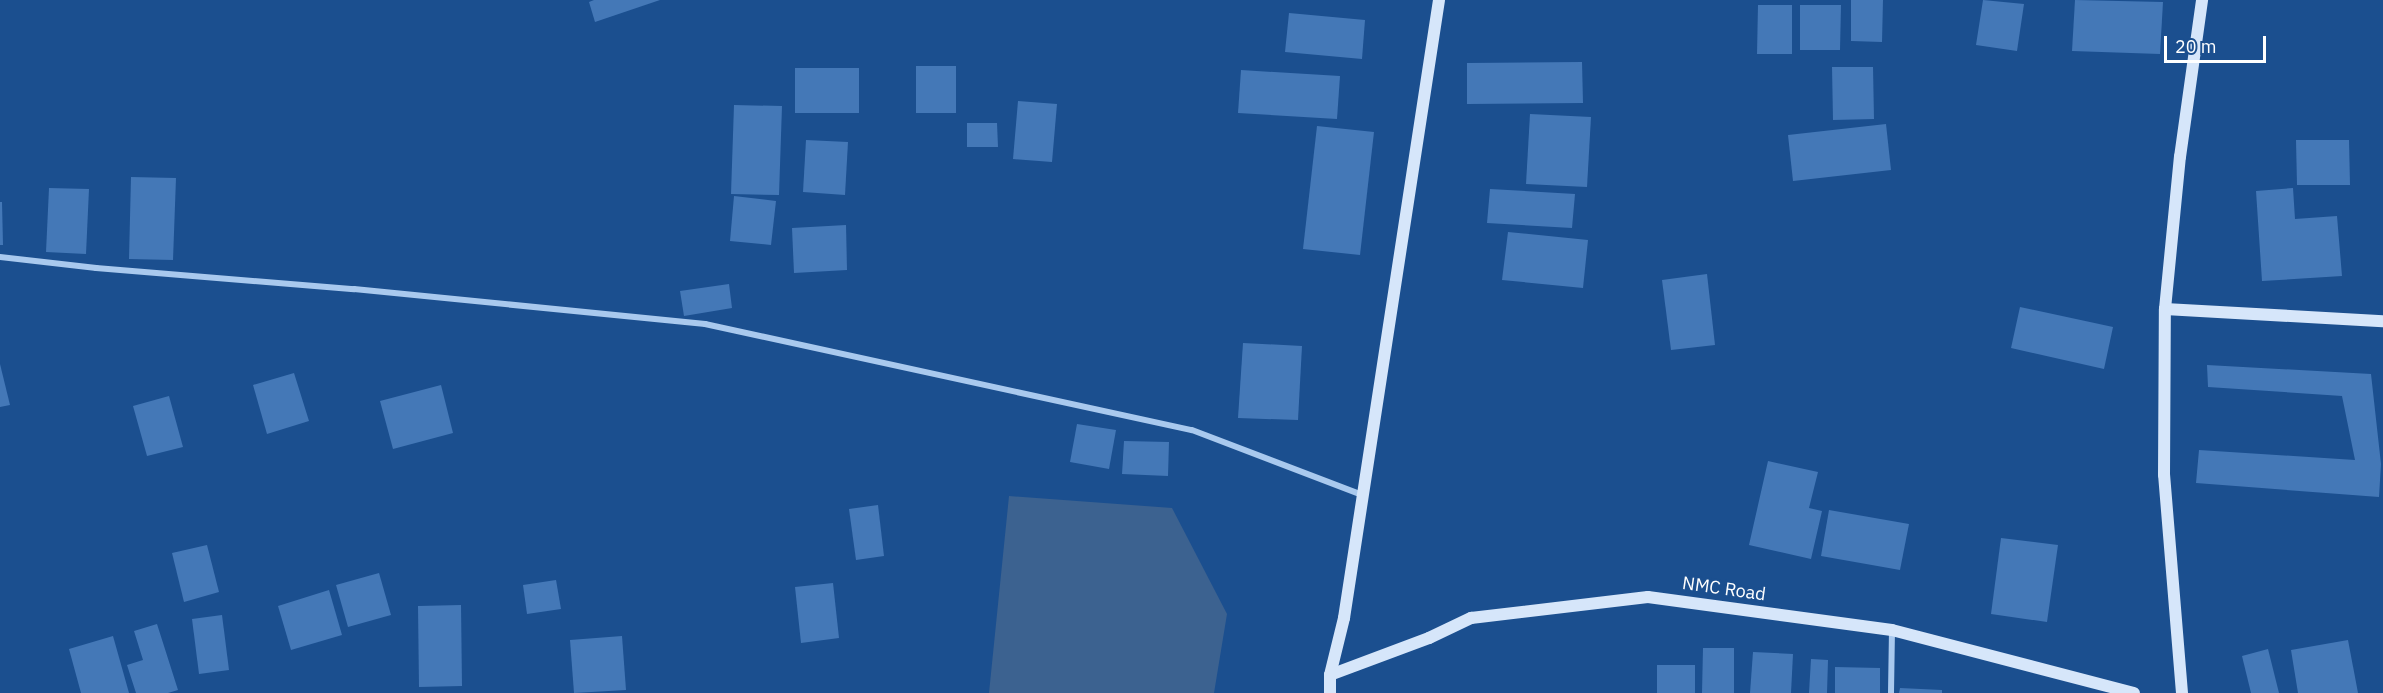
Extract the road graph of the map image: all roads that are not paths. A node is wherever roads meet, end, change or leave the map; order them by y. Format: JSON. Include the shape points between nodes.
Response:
{"nodes":[{"id":1,"x":1439,"y":0,"type":"edge"},
{"id":2,"x":2202,"y":0,"type":"edge"},
{"id":3,"x":0,"y":257,"type":"edge"},
{"id":4,"x":2165,"y":309,"type":"junction"},
{"id":5,"x":2383,"y":321,"type":"edge"},
{"id":6,"x":1362,"y":495,"type":"junction"},
{"id":7,"x":1892,"y":630,"type":"junction"},
{"id":8,"x":1330,"y":675,"type":"junction"},
{"id":9,"x":1330,"y":693,"type":"edge"},
{"id":10,"x":1891,"y":693,"type":"edge"},
{"id":11,"x":2134,"y":693,"type":"edge"},
{"id":12,"x":2182,"y":693,"type":"edge"}],
"edges":[{"from":1,"to":6,"type":"street"},
{"from":2,"to":4,"type":"street","via":[[2180,157]]},
{"from":3,"to":6,"type":"street","via":[[705,324],[1192,430]]},
{"from":4,"to":5,"type":"street"},
{"from":4,"to":12,"type":"street","via":[[2164,475]]},
{"from":6,"to":8,"type":"street","via":[[1344,618]]},
{"from":7,"to":8,"type":"street","name":"NMC Road","via":[[1648,597],[1471,618]]},
{"from":7,"to":10,"type":"street"},
{"from":7,"to":11,"type":"street","name":"NMC Road"},
{"from":8,"to":9,"type":"street"}]}
